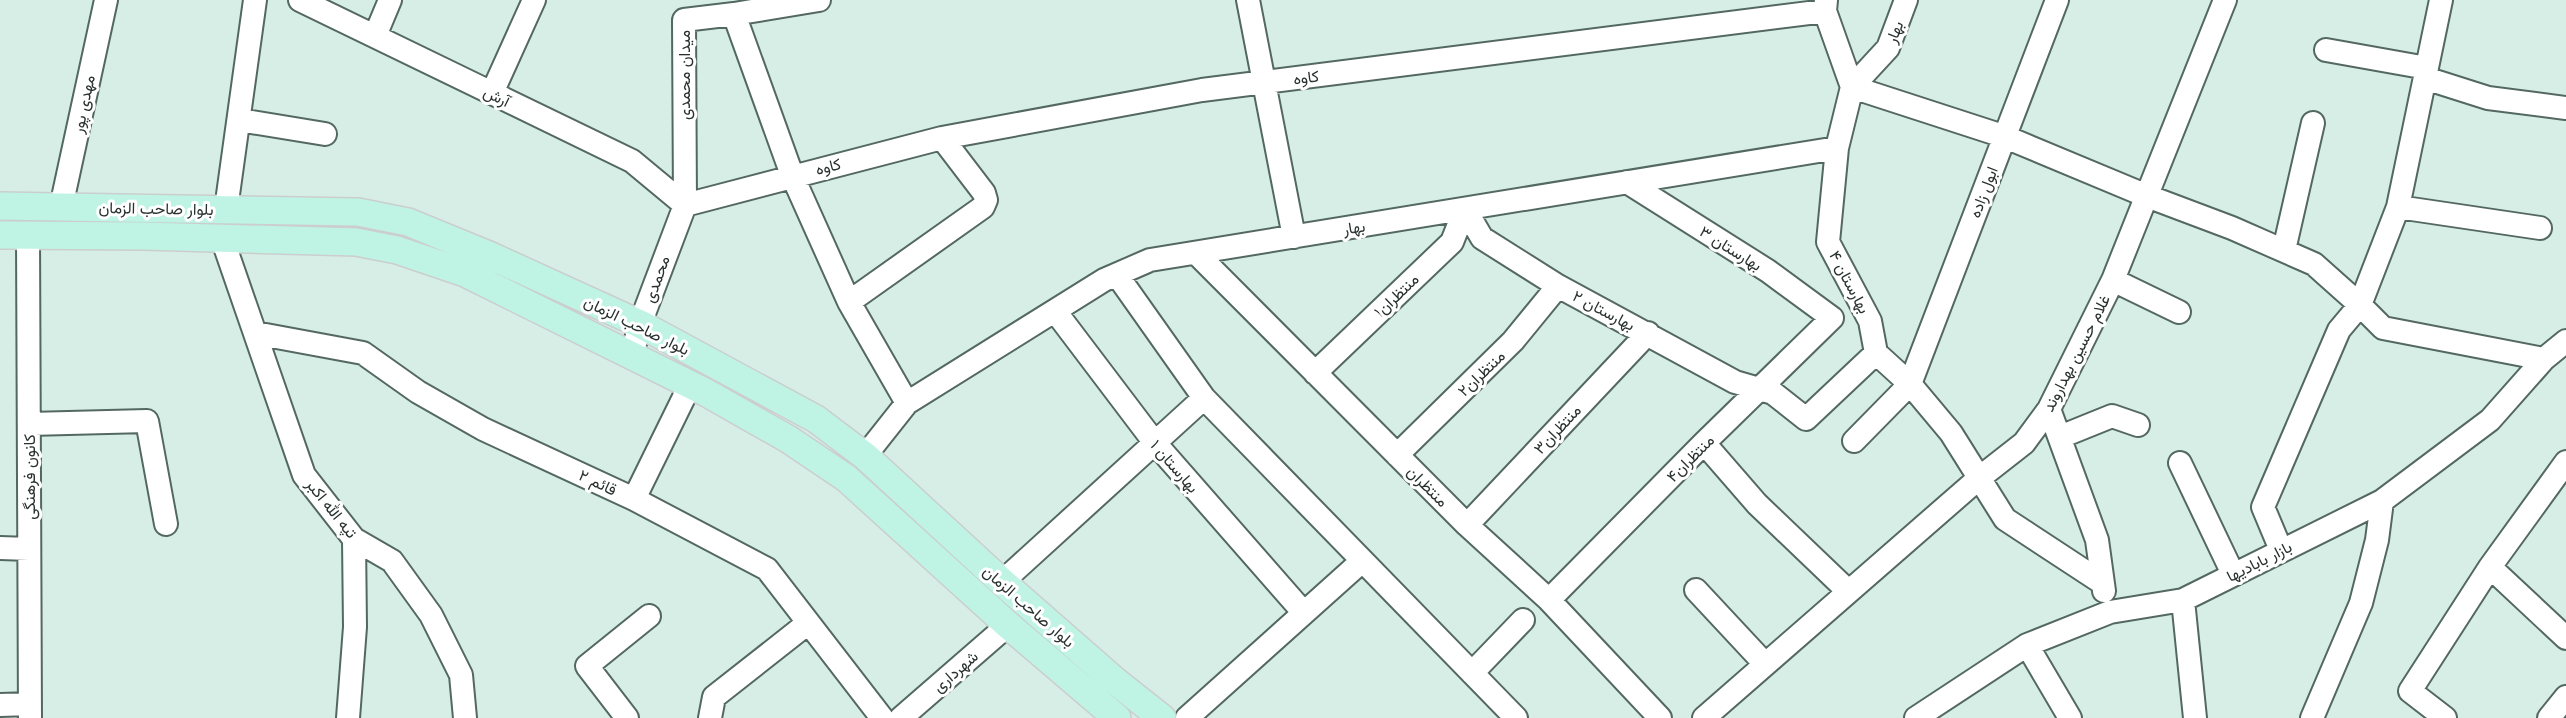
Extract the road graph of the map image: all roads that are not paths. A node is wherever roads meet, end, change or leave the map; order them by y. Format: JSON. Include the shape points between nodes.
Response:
{"nodes":[{"id":1,"x":106,"y":0,"type":"edge"},
{"id":2,"x":255,"y":0,"type":"edge"},
{"id":3,"x":300,"y":0,"type":"edge"},
{"id":4,"x":390,"y":0,"type":"edge"},
{"id":5,"x":534,"y":0,"type":"edge"},
{"id":6,"x":819,"y":0,"type":"edge"},
{"id":7,"x":1248,"y":0,"type":"edge"},
{"id":8,"x":1906,"y":0,"type":"edge"},
{"id":9,"x":2057,"y":0,"type":"edge"},
{"id":10,"x":2225,"y":0,"type":"edge"},
{"id":11,"x":2441,"y":0,"type":"edge"},
{"id":12,"x":1825,"y":5,"type":"edge"},
{"id":13,"x":684,"y":10,"type":"edge"},
{"id":14,"x":734,"y":14,"type":"junction"},
{"id":15,"x":375,"y":36,"type":"junction"},
{"id":16,"x":2326,"y":50,"type":"dead end"},
{"id":17,"x":2426,"y":73,"type":"junction"},
{"id":18,"x":1264,"y":83,"type":"junction"},
{"id":19,"x":1852,"y":87,"type":"junction"},
{"id":20,"x":492,"y":93,"type":"junction"},
{"id":21,"x":2566,"y":108,"type":"edge"},
{"id":22,"x":239,"y":120,"type":"junction"},
{"id":23,"x":2313,"y":123,"type":"dead end"},
{"id":24,"x":325,"y":134,"type":"dead end"},
{"id":25,"x":2003,"y":136,"type":"junction"},
{"id":26,"x":942,"y":138,"type":"junction"},
{"id":27,"x":1837,"y":148,"type":"junction"},
{"id":28,"x":792,"y":175,"type":"junction"},
{"id":29,"x":1627,"y":182,"type":"junction"},
{"id":30,"x":2147,"y":196,"type":"junction"},
{"id":31,"x":684,"y":205,"type":"junction"},
{"id":32,"x":0,"y":206,"type":"edge"},
{"id":33,"x":61,"y":207,"type":"junction"},
{"id":34,"x":2398,"y":207,"type":"junction"},
{"id":35,"x":226,"y":209,"type":"junction"},
{"id":36,"x":1465,"y":209,"type":"junction"},
{"id":37,"x":2540,"y":228,"type":"dead end"},
{"id":38,"x":0,"y":235,"type":"edge"},
{"id":39,"x":28,"y":235,"type":"junction"},
{"id":40,"x":1293,"y":237,"type":"junction"},
{"id":41,"x":222,"y":238,"type":"junction"},
{"id":42,"x":2283,"y":250,"type":"junction"},
{"id":43,"x":1196,"y":253,"type":"junction"},
{"id":44,"x":1117,"y":275,"type":"junction"},
{"id":45,"x":2114,"y":280,"type":"junction"},
{"id":46,"x":1558,"y":286,"type":"junction"},
{"id":47,"x":849,"y":302,"type":"junction"},
{"id":48,"x":2360,"y":304,"type":"junction"},
{"id":49,"x":1055,"y":311,"type":"junction"},
{"id":50,"x":2179,"y":312,"type":"dead end"},
{"id":51,"x":1832,"y":318,"type":"joint"},
{"id":52,"x":640,"y":324,"type":"junction"},
{"id":53,"x":255,"y":333,"type":"junction"},
{"id":54,"x":1648,"y":333,"type":"junction"},
{"id":55,"x":2566,"y":341,"type":"edge"},
{"id":56,"x":1876,"y":353,"type":"junction"},
{"id":57,"x":632,"y":355,"type":"junction"},
{"id":58,"x":2544,"y":359,"type":"junction"},
{"id":59,"x":1315,"y":373,"type":"junction"},
{"id":60,"x":1910,"y":384,"type":"junction"},
{"id":61,"x":690,"y":385,"type":"junction"},
{"id":62,"x":1759,"y":390,"type":"junction"},
{"id":63,"x":1204,"y":398,"type":"junction"},
{"id":64,"x":907,"y":403,"type":"junction"},
{"id":65,"x":2049,"y":409,"type":"junction"},
{"id":66,"x":29,"y":424,"type":"junction"},
{"id":67,"x":2138,"y":425,"type":"dead end"},
{"id":68,"x":2060,"y":437,"type":"junction"},
{"id":69,"x":1854,"y":441,"type":"dead end"},
{"id":70,"x":1155,"y":443,"type":"junction"},
{"id":71,"x":1704,"y":443,"type":"junction"},
{"id":72,"x":1397,"y":455,"type":"junction"},
{"id":73,"x":865,"y":456,"type":"junction"},
{"id":74,"x":2566,"y":462,"type":"edge"},
{"id":75,"x":2180,"y":463,"type":"dead end"},
{"id":76,"x":1978,"y":479,"type":"junction"},
{"id":77,"x":634,"y":499,"type":"junction"},
{"id":78,"x":2382,"y":501,"type":"junction"},
{"id":79,"x":166,"y":524,"type":"dead end"},
{"id":80,"x":1467,"y":525,"type":"junction"},
{"id":81,"x":354,"y":539,"type":"junction"},
{"id":82,"x":0,"y":548,"type":"edge"},
{"id":83,"x":29,"y":549,"type":"junction"},
{"id":84,"x":2281,"y":550,"type":"junction"},
{"id":85,"x":1362,"y":561,"type":"junction"},
{"id":86,"x":2490,"y":567,"type":"junction"},
{"id":87,"x":2233,"y":574,"type":"junction"},
{"id":88,"x":1002,"y":582,"type":"junction"},
{"id":89,"x":2101,"y":582,"type":"junction"},
{"id":90,"x":1696,"y":590,"type":"dead end"},
{"id":91,"x":1848,"y":591,"type":"junction"},
{"id":92,"x":1549,"y":600,"type":"junction"},
{"id":93,"x":2183,"y":600,"type":"junction"},
{"id":94,"x":2110,"y":612,"type":"junction"},
{"id":95,"x":1304,"y":613,"type":"junction"},
{"id":96,"x":649,"y":616,"type":"dead end"},
{"id":97,"x":1522,"y":620,"type":"dead end"},
{"id":98,"x":808,"y":623,"type":"junction"},
{"id":99,"x":1008,"y":625,"type":"junction"},
{"id":100,"x":2566,"y":638,"type":"edge"},
{"id":101,"x":2027,"y":645,"type":"junction"},
{"id":102,"x":1766,"y":664,"type":"junction"},
{"id":103,"x":1472,"y":673,"type":"junction"},
{"id":104,"x":2566,"y":697,"type":"edge"},
{"id":105,"x":0,"y":705,"type":"edge"},
{"id":106,"x":30,"y":711,"type":"edge"},
{"id":107,"x":348,"y":718,"type":"edge"},
{"id":108,"x":465,"y":718,"type":"edge"},
{"id":109,"x":627,"y":718,"type":"edge"},
{"id":110,"x":710,"y":718,"type":"edge"},
{"id":111,"x":882,"y":718,"type":"edge"},
{"id":112,"x":901,"y":718,"type":"edge"},
{"id":113,"x":1117,"y":718,"type":"edge"},
{"id":114,"x":1162,"y":718,"type":"edge"},
{"id":115,"x":1187,"y":718,"type":"edge"},
{"id":116,"x":1516,"y":718,"type":"edge"},
{"id":117,"x":1660,"y":718,"type":"edge"},
{"id":118,"x":1704,"y":718,"type":"edge"},
{"id":119,"x":1916,"y":718,"type":"edge"},
{"id":120,"x":2070,"y":718,"type":"edge"},
{"id":121,"x":2195,"y":718,"type":"edge"},
{"id":122,"x":2312,"y":718,"type":"edge"},
{"id":123,"x":2445,"y":718,"type":"edge"},
{"id":124,"x":2549,"y":718,"type":"edge"}],
"edges":[{"from":1,"to":33,"type":"street","name":"مهدی پور"},
{"from":2,"to":22,"type":"street"},
{"from":3,"to":15,"type":"street","name":"آرش"},
{"from":4,"to":15,"type":"street"},
{"from":5,"to":20,"type":"street"},
{"from":6,"to":14,"type":"street","name":"میدان محمدی"},
{"from":7,"to":18,"type":"street"},
{"from":8,"to":19,"type":"street","name":"بهار","via":[[1888,48]]},
{"from":9,"to":25,"type":"street","name":"ابول زاده"},
{"from":10,"to":30,"type":"street","name":"غلام حسین بهداروند"},
{"from":11,"to":17,"type":"street"},
{"from":12,"to":18,"type":"street","name":"کاوه"},
{"from":12,"to":19,"type":"street"},
{"from":13,"to":14,"type":"street","name":"میدان محمدی"},
{"from":13,"to":31,"type":"street","name":"میدان محمدی"},
{"from":14,"to":28,"type":"street"},
{"from":15,"to":20,"type":"street","name":"آرش"},
{"from":16,"to":17,"type":"street"},
{"from":17,"to":21,"type":"street","via":[[2488,98]]},
{"from":17,"to":34,"type":"street"},
{"from":18,"to":26,"type":"street","name":"کاوه","via":[[1202,90]]},
{"from":18,"to":40,"type":"street"},
{"from":19,"to":25,"type":"street"},
{"from":19,"to":27,"type":"street","name":"بهارستان ۴"},
{"from":20,"to":31,"type":"street","name":"آرش","via":[[632,161]]},
{"from":22,"to":24,"type":"street"},
{"from":22,"to":35,"type":"street"},
{"from":23,"to":42,"type":"street"},
{"from":25,"to":30,"type":"street"},
{"from":25,"to":60,"type":"street","name":"ابول زاده"},
{"from":26,"to":28,"type":"street","name":"کاوه"},
{"from":26,"to":47,"type":"street","via":[[984,193],[983,207]]},
{"from":27,"to":29,"type":"street","name":"بهار"},
{"from":27,"to":56,"type":"street","name":"بهارستان ۴","via":[[1828,242],[1870,321]]},
{"from":28,"to":31,"type":"street"},
{"from":28,"to":47,"type":"street"},
{"from":29,"to":36,"type":"street","name":"بهار"},
{"from":29,"to":51,"type":"street","name":"بهارستان ۳","via":[[1768,271]]},
{"from":30,"to":42,"type":"street"},
{"from":30,"to":45,"type":"street","name":"غلام حسین بهداروند"},
{"from":31,"to":52,"type":"street","name":"محمدی"},
{"from":32,"to":33,"type":"main road","name":"بلوار صاحب الزمان"},
{"from":33,"to":35,"type":"main road","name":"بلوار صاحب الزمان"},
{"from":34,"to":37,"type":"street"},
{"from":34,"to":48,"type":"street"},
{"from":35,"to":52,"type":"main road","name":"بلوار صاحب الزمان","via":[[358,212],[408,222]]},
{"from":36,"to":40,"type":"street","name":"بهار"},
{"from":36,"to":46,"type":"street","name":"بهارستان ۲","via":[[1482,238]]},
{"from":36,"to":59,"type":"street","name":"منتظران۱","via":[[1452,242]]},
{"from":38,"to":39,"type":"main road","name":"بلوار صاحب الزمان"},
{"from":39,"to":41,"type":"main road","name":"بلوار صاحب الزمان"},
{"from":39,"to":66,"type":"street","name":"کانون فرهنگی"},
{"from":40,"to":43,"type":"street","name":"بهار"},
{"from":41,"to":53,"type":"street","name":"تپه الله اکبر"},
{"from":41,"to":57,"type":"main road","name":"بلوار صاحب الزمان","via":[[356,242],[398,250],[465,273]]},
{"from":42,"to":48,"type":"street","via":[[2314,264]]},
{"from":43,"to":44,"type":"street","name":"بهار","via":[[1150,261]]},
{"from":43,"to":59,"type":"street","name":"منتظران"},
{"from":44,"to":49,"type":"street","name":"بهار"},
{"from":44,"to":63,"type":"street"},
{"from":45,"to":50,"type":"street"},
{"from":45,"to":65,"type":"street","name":"غلام حسین بهداروند"},
{"from":46,"to":54,"type":"street","name":"بهارستان ۲"},
{"from":46,"to":72,"type":"street","name":"منتظران۲","via":[[1514,341]]},
{"from":47,"to":64,"type":"street"},
{"from":48,"to":58,"type":"street","via":[[2383,328]]},
{"from":48,"to":84,"type":"street","via":[[2339,330],[2263,507]]},
{"from":49,"to":64,"type":"street","name":"بهار"},
{"from":49,"to":70,"type":"street","name":"بهارستان ۱"},
{"from":51,"to":62,"type":"street","name":"منتظران۴"},
{"from":52,"to":57,"type":"street","name":"محمدی"},
{"from":52,"to":73,"type":"main road","name":"بلوار صاحب الزمان","via":[[816,419]]},
{"from":53,"to":77,"type":"street","name":"قائم ۲","via":[[363,352],[418,393],[483,429]]},
{"from":53,"to":81,"type":"street","name":"تپه الله اکبر","via":[[304,475]]},
{"from":54,"to":62,"type":"street","name":"بهارستان ۲","via":[[1735,382]]},
{"from":54,"to":80,"type":"street","name":"منتظران۳"},
{"from":55,"to":58,"type":"street","name":"بازار بابادیها"},
{"from":56,"to":60,"type":"street"},
{"from":56,"to":62,"type":"street","name":"بهارستان ۲","via":[[1806,419],[1773,393]]},
{"from":57,"to":61,"type":"main road","name":"بلوار صاحب الزمان"},
{"from":58,"to":78,"type":"street","name":"بازار بابادیها","via":[[2490,420]]},
{"from":59,"to":72,"type":"street","name":"منتظران"},
{"from":60,"to":69,"type":"street"},
{"from":60,"to":76,"type":"street","via":[[1951,433]]},
{"from":61,"to":77,"type":"street"},
{"from":61,"to":99,"type":"main road","name":"بلوار صاحب الزمان","via":[[846,478]]},
{"from":62,"to":71,"type":"street","name":"منتظران۴"},
{"from":63,"to":70,"type":"street"},
{"from":63,"to":85,"type":"street"},
{"from":64,"to":73,"type":"street","name":"بهار"},
{"from":65,"to":68,"type":"street"},
{"from":65,"to":76,"type":"street","name":"غلام حسین بهداروند","via":[[2024,443]]},
{"from":66,"to":79,"type":"street","via":[[147,421]]},
{"from":66,"to":83,"type":"street","name":"کانون فرهنگی"},
{"from":67,"to":68,"type":"street","via":[[2112,416]]},
{"from":68,"to":89,"type":"street","via":[[2097,540]]},
{"from":70,"to":88,"type":"street"},
{"from":70,"to":95,"type":"street","name":"بهارستان ۱"},
{"from":71,"to":91,"type":"street","via":[[1757,504]]},
{"from":71,"to":92,"type":"street","name":"منتظران۴"},
{"from":72,"to":80,"type":"street","name":"منتظران"},
{"from":73,"to":88,"type":"main road","name":"بلوار صاحب الزمان"},
{"from":74,"to":86,"type":"street"},
{"from":75,"to":87,"type":"street"},
{"from":76,"to":89,"type":"street","via":[[2005,519]]},
{"from":76,"to":91,"type":"street","name":"غلام حسین بهداروند"},
{"from":77,"to":98,"type":"street","name":"قائم ۲","via":[[767,569]]},
{"from":78,"to":84,"type":"street","name":"بازار بابادیها"},
{"from":78,"to":122,"type":"street","via":[[2361,603]]},
{"from":80,"to":92,"type":"street","name":"منتظران"},
{"from":81,"to":107,"type":"street","via":[[355,627]]},
{"from":81,"to":108,"type":"street","name":"تپه الله اکبر","via":[[392,561],[431,615],[461,675]]},
{"from":82,"to":83,"type":"street"},
{"from":83,"to":106,"type":"street","name":"کانون فرهنگی"},
{"from":84,"to":87,"type":"street","name":"بازار بابادیها"},
{"from":85,"to":95,"type":"street"},
{"from":85,"to":103,"type":"street"},
{"from":86,"to":100,"type":"street"},
{"from":86,"to":123,"type":"street","via":[[2410,691]]},
{"from":87,"to":93,"type":"street","name":"بازار بابادیها"},
{"from":88,"to":114,"type":"main road","name":"بلوار صاحب الزمان"},
{"from":89,"to":94,"type":"street"},
{"from":90,"to":102,"type":"street"},
{"from":91,"to":102,"type":"street","name":"غلام حسین بهداروند"},
{"from":92,"to":117,"type":"street","name":"منتظران"},
{"from":93,"to":94,"type":"street","name":"بازار بابادیها"},
{"from":93,"to":121,"type":"street"},
{"from":94,"to":101,"type":"street","name":"بازار بابادیها"},
{"from":95,"to":115,"type":"street"},
{"from":96,"to":109,"type":"street","via":[[587,666]]},
{"from":97,"to":103,"type":"street"},
{"from":98,"to":110,"type":"street","via":[[714,697]]},
{"from":98,"to":111,"type":"street","name":"قائم ۲"},
{"from":99,"to":112,"type":"street","name":"شهرداری"},
{"from":99,"to":113,"type":"main road","name":"بلوار صاحب الزمان"},
{"from":101,"to":119,"type":"street","name":"بازار بابادیها"},
{"from":101,"to":120,"type":"street"},
{"from":102,"to":118,"type":"street","name":"غلام حسین بهداروند"},
{"from":103,"to":116,"type":"street"},
{"from":104,"to":124,"type":"street"},
{"from":105,"to":106,"type":"street"}]}
